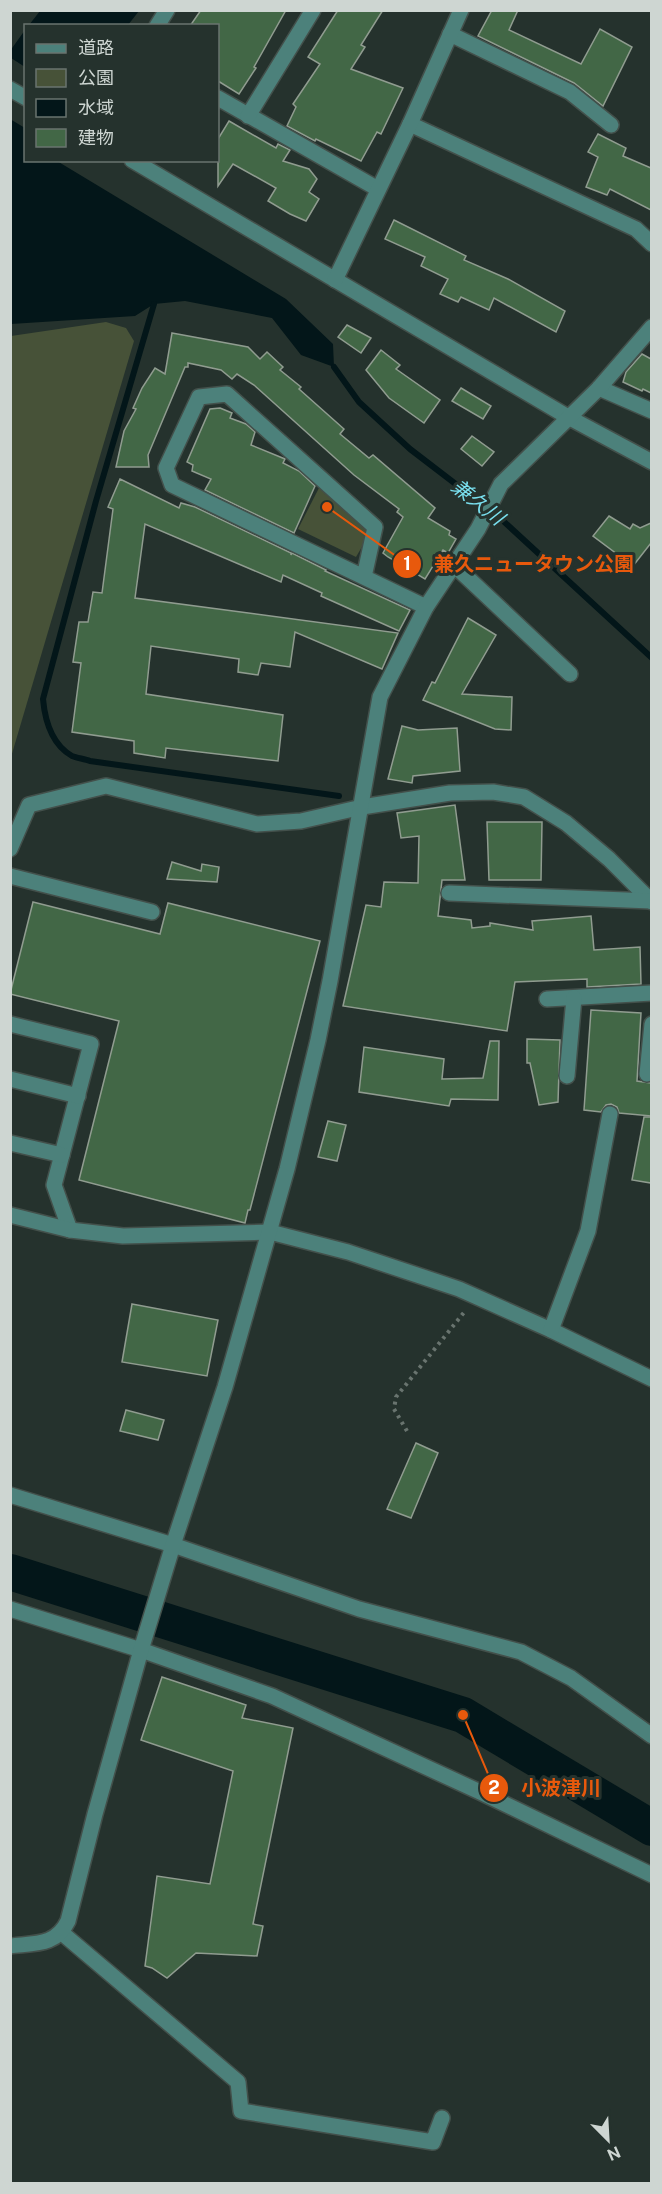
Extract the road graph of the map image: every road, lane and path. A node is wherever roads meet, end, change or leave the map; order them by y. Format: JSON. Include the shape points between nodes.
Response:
{"nodes":[{"id":1,"x":167,"y":10,"type":"edge"},
{"id":2,"x":313,"y":10,"type":"edge"},
{"id":3,"x":461,"y":10,"type":"edge"},
{"id":4,"x":158,"y":24,"type":"edge"},
{"id":5,"x":450,"y":34,"type":"junction"},
{"id":6,"x":10,"y":89,"type":"edge"},
{"id":7,"x":24,"y":97,"type":"edge"},
{"id":8,"x":219,"y":99,"type":"edge"},
{"id":9,"x":248,"y":116,"type":"junction"},
{"id":10,"x":410,"y":124,"type":"junction"},
{"id":11,"x":611,"y":125,"type":"dead end"},
{"id":12,"x":135,"y":162,"type":"edge"},
{"id":13,"x":378,"y":189,"type":"junction"},
{"id":14,"x":651,"y":244,"type":"edge"},
{"id":15,"x":335,"y":280,"type":"junction"},
{"id":16,"x":651,"y":327,"type":"edge"},
{"id":17,"x":599,"y":388,"type":"junction"},
{"id":18,"x":651,"y":411,"type":"edge"},
{"id":19,"x":568,"y":417,"type":"junction"},
{"id":20,"x":651,"y":462,"type":"edge"},
{"id":21,"x":454,"y":565,"type":"junction"},
{"id":22,"x":364,"y":577,"type":"junction"},
{"id":23,"x":426,"y":607,"type":"junction"},
{"id":24,"x":570,"y":674,"type":"dead end"},
{"id":25,"x":362,"y":807,"type":"junction"},
{"id":26,"x":10,"y":849,"type":"edge"},
{"id":27,"x":10,"y":876,"type":"edge"},
{"id":28,"x":449,"y":893,"type":"dead end"},
{"id":29,"x":651,"y":901,"type":"edge"},
{"id":30,"x":152,"y":912,"type":"dead end"},
{"id":31,"x":651,"y":993,"type":"edge"},
{"id":32,"x":574,"y":998,"type":"junction"},
{"id":33,"x":546,"y":999,"type":"dead end"},
{"id":34,"x":10,"y":1024,"type":"edge"},
{"id":35,"x":651,"y":1024,"type":"edge"},
{"id":36,"x":647,"y":1074,"type":"dead end"},
{"id":37,"x":567,"y":1076,"type":"dead end"},
{"id":38,"x":10,"y":1079,"type":"edge"},
{"id":39,"x":78,"y":1096,"type":"junction"},
{"id":40,"x":610,"y":1114,"type":"dead end"},
{"id":41,"x":10,"y":1143,"type":"edge"},
{"id":42,"x":62,"y":1155,"type":"junction"},
{"id":43,"x":10,"y":1215,"type":"edge"},
{"id":44,"x":70,"y":1230,"type":"junction"},
{"id":45,"x":270,"y":1232,"type":"junction"},
{"id":46,"x":476,"y":1298,"type":"junction"},
{"id":47,"x":551,"y":1330,"type":"junction"},
{"id":48,"x":651,"y":1380,"type":"edge"},
{"id":49,"x":407,"y":1431,"type":"dead end"},
{"id":50,"x":10,"y":1496,"type":"edge"},
{"id":51,"x":172,"y":1545,"type":"junction"},
{"id":52,"x":10,"y":1609,"type":"edge"},
{"id":53,"x":141,"y":1650,"type":"junction"},
{"id":54,"x":651,"y":1736,"type":"edge"},
{"id":55,"x":651,"y":1875,"type":"edge"},
{"id":56,"x":62,"y":1933,"type":"junction"},
{"id":57,"x":10,"y":1946,"type":"edge"},
{"id":58,"x":442,"y":2118,"type":"dead end"}],
"edges":[{"from":1,"to":4,"type":"street"},
{"from":2,"to":9,"type":"street"},
{"from":3,"to":5,"type":"street"},
{"from":5,"to":10,"type":"street"},
{"from":5,"to":11,"type":"street","via":[[570,92]]},
{"from":6,"to":7,"type":"street"},
{"from":8,"to":9,"type":"street"},
{"from":9,"to":13,"type":"street"},
{"from":10,"to":13,"type":"street"},
{"from":10,"to":14,"type":"street","via":[[636,229]]},
{"from":12,"to":15,"type":"street"},
{"from":13,"to":15,"type":"street"},
{"from":15,"to":19,"type":"street"},
{"from":16,"to":17,"type":"street"},
{"from":17,"to":18,"type":"street"},
{"from":17,"to":19,"type":"street"},
{"from":19,"to":20,"type":"street"},
{"from":19,"to":21,"type":"street","via":[[501,484]]},
{"from":21,"to":23,"type":"street"},
{"from":21,"to":24,"type":"street"},
{"from":22,"to":22,"type":"street","via":[[172,485],[166,468],[199,397],[227,394],[375,527]]},
{"from":22,"to":23,"type":"street"},
{"from":23,"to":25,"type":"street","via":[[380,698]]},
{"from":25,"to":26,"type":"street","via":[[301,821],[257,824],[106,786],[29,805]]},
{"from":25,"to":29,"type":"street","via":[[450,793],[493,792],[524,797],[566,823]]},
{"from":25,"to":45,"type":"street","via":[[318,1040]]},
{"from":27,"to":30,"type":"street"},
{"from":28,"to":29,"type":"street"},
{"from":31,"to":32,"type":"street"},
{"from":32,"to":33,"type":"street"},
{"from":32,"to":37,"type":"street"},
{"from":34,"to":39,"type":"street","via":[[91,1044]]},
{"from":35,"to":36,"type":"street"},
{"from":38,"to":39,"type":"street"},
{"from":39,"to":42,"type":"street"},
{"from":40,"to":47,"type":"street","via":[[588,1232]]},
{"from":41,"to":42,"type":"street"},
{"from":42,"to":44,"type":"street","via":[[54,1185]]},
{"from":43,"to":44,"type":"street"},
{"from":44,"to":45,"type":"street","via":[[123,1236]]},
{"from":45,"to":46,"type":"street","via":[[391,1265]]},
{"from":45,"to":51,"type":"street","via":[[225,1387]]},
{"from":46,"to":47,"type":"street"},
{"from":46,"to":49,"type":"path","via":[[396,1397],[394,1409]]},
{"from":47,"to":48,"type":"street"},
{"from":50,"to":51,"type":"street"},
{"from":51,"to":53,"type":"street"},
{"from":51,"to":54,"type":"street","via":[[359,1609],[521,1652],[571,1678]]},
{"from":52,"to":53,"type":"street"},
{"from":53,"to":55,"type":"street","via":[[308,1711]]},
{"from":53,"to":56,"type":"street"},
{"from":56,"to":57,"type":"street","via":[[40,1943]]},
{"from":56,"to":58,"type":"street","via":[[238,2082],[241,2111],[433,2142]]}]}
